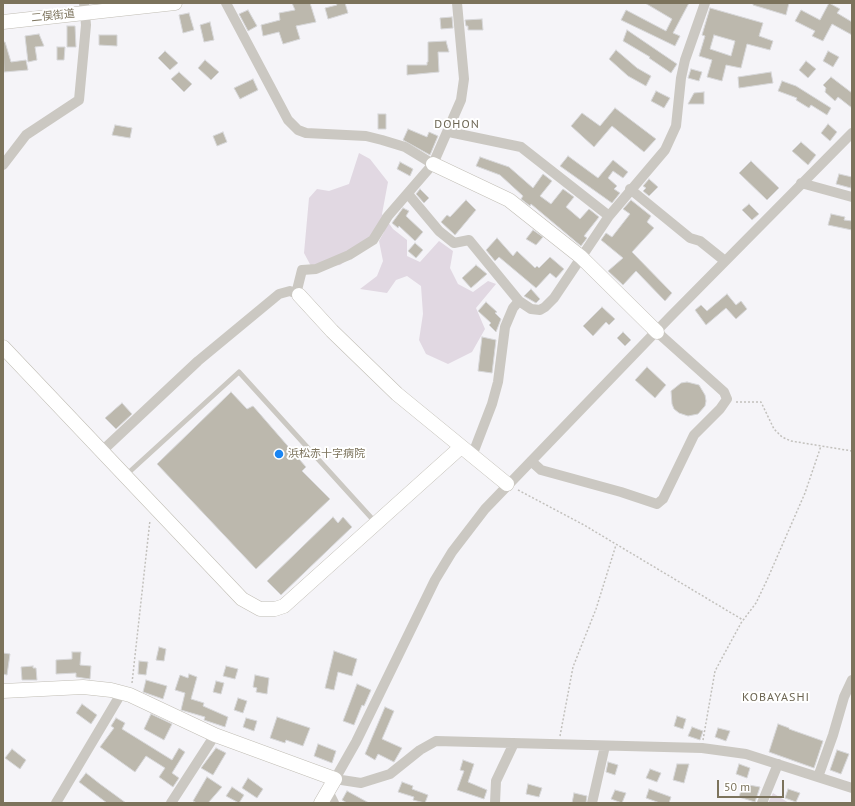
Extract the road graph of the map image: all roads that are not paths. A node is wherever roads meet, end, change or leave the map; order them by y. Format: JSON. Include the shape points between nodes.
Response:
{"nodes":[{"id":1,"x":175,"y":3,"type":"edge"},
{"id":2,"x":226,"y":3,"type":"edge"},
{"id":3,"x":457,"y":3,"type":"edge"},
{"id":4,"x":705,"y":3,"type":"edge"},
{"id":5,"x":85,"y":8,"type":"edge"},
{"id":6,"x":3,"y":22,"type":"edge"},
{"id":7,"x":449,"y":132,"type":"junction"},
{"id":8,"x":852,"y":133,"type":"edge"},
{"id":9,"x":433,"y":164,"type":"junction"},
{"id":10,"x":3,"y":165,"type":"edge"},
{"id":11,"x":801,"y":183,"type":"junction"},
{"id":12,"x":630,"y":189,"type":"junction"},
{"id":13,"x":408,"y":194,"type":"junction"},
{"id":14,"x":852,"y":197,"type":"edge"},
{"id":15,"x":609,"y":216,"type":"junction"},
{"id":16,"x":581,"y":257,"type":"junction"},
{"id":17,"x":725,"y":261,"type":"junction"},
{"id":18,"x":298,"y":295,"type":"junction"},
{"id":19,"x":519,"y":301,"type":"junction"},
{"id":20,"x":657,"y":332,"type":"junction"},
{"id":21,"x":3,"y":347,"type":"edge"},
{"id":22,"x":461,"y":447,"type":"junction"},
{"id":23,"x":102,"y":451,"type":"junction"},
{"id":24,"x":472,"y":456,"type":"junction"},
{"id":25,"x":531,"y":461,"type":"junction"},
{"id":26,"x":126,"y":476,"type":"junction"},
{"id":27,"x":507,"y":484,"type":"junction"},
{"id":28,"x":376,"y":523,"type":"junction"},
{"id":29,"x":852,"y":680,"type":"edge"},
{"id":30,"x":3,"y":691,"type":"edge"},
{"id":31,"x":126,"y":694,"type":"junction"},
{"id":32,"x":215,"y":735,"type":"junction"},
{"id":33,"x":514,"y":743,"type":"junction"},
{"id":34,"x":605,"y":746,"type":"junction"},
{"id":35,"x":778,"y":764,"type":"junction"},
{"id":36,"x":818,"y":777,"type":"junction"},
{"id":37,"x":852,"y":788,"type":"edge"},
{"id":38,"x":330,"y":794,"type":"edge"},
{"id":39,"x":56,"y":803,"type":"edge"},
{"id":40,"x":171,"y":803,"type":"edge"},
{"id":41,"x":495,"y":803,"type":"edge"},
{"id":42,"x":592,"y":803,"type":"edge"},
{"id":43,"x":762,"y":803,"type":"edge"}],
"edges":[{"from":1,"to":5,"type":"street","name":"二俣街道"},
{"from":2,"to":9,"type":"street","via":[[288,120],[298,130],[306,133],[366,136],[382,140],[405,147]]},
{"from":3,"to":7,"type":"street","via":[[464,79],[461,100]]},
{"from":4,"to":12,"type":"street","via":[[685,60],[676,126],[665,150]]},
{"from":5,"to":6,"type":"street","name":"二俣街道"},
{"from":5,"to":10,"type":"street","via":[[80,100],[26,135]]},
{"from":7,"to":9,"type":"street"},
{"from":7,"to":15,"type":"street","via":[[521,147]]},
{"from":8,"to":11,"type":"street"},
{"from":9,"to":13,"type":"street"},
{"from":9,"to":16,"type":"street","via":[[509,200]]},
{"from":11,"to":14,"type":"street"},
{"from":11,"to":17,"type":"street"},
{"from":12,"to":15,"type":"street"},
{"from":12,"to":17,"type":"street","via":[[690,238],[700,241]]},
{"from":13,"to":18,"type":"street","via":[[388,216],[373,240],[349,255],[316,269],[302,270]]},
{"from":13,"to":19,"type":"street","via":[[439,231],[454,243],[469,240]]},
{"from":15,"to":16,"type":"street"},
{"from":16,"to":19,"type":"street","via":[[554,298],[545,307],[540,310],[531,309]]},
{"from":16,"to":20,"type":"street"},
{"from":17,"to":20,"type":"street"},
{"from":18,"to":22,"type":"street","via":[[397,394]]},
{"from":18,"to":23,"type":"street","via":[[290,291],[279,294],[198,361]]},
{"from":19,"to":24,"type":"street","via":[[505,327],[498,382]]},
{"from":20,"to":25,"type":"street"},
{"from":20,"to":25,"type":"street","via":[[724,392],[727,398],[694,434],[663,499],[657,504],[541,470]]},
{"from":21,"to":23,"type":"street"},
{"from":22,"to":24,"type":"street"},
{"from":22,"to":28,"type":"street"},
{"from":23,"to":26,"type":"street"},
{"from":24,"to":27,"type":"street"},
{"from":25,"to":27,"type":"street"},
{"from":26,"to":28,"type":"street","via":[[242,599],[260,609],[284,606]]},
{"from":26,"to":28,"type":"lane","via":[[239,372]]},
{"from":27,"to":38,"type":"street","via":[[452,552],[435,580]]},
{"from":29,"to":36,"type":"street"},
{"from":30,"to":31,"type":"street","via":[[83,687]]},
{"from":31,"to":32,"type":"street"},
{"from":31,"to":39,"type":"street"},
{"from":32,"to":38,"type":"street"},
{"from":32,"to":40,"type":"street"},
{"from":33,"to":34,"type":"street"},
{"from":33,"to":38,"type":"street","via":[[436,741],[420,750],[390,774]]},
{"from":33,"to":41,"type":"street","via":[[496,781]]},
{"from":34,"to":35,"type":"street","via":[[702,748],[746,754]]},
{"from":34,"to":42,"type":"street"},
{"from":35,"to":36,"type":"street"},
{"from":35,"to":43,"type":"street"},
{"from":36,"to":37,"type":"street"}]}
